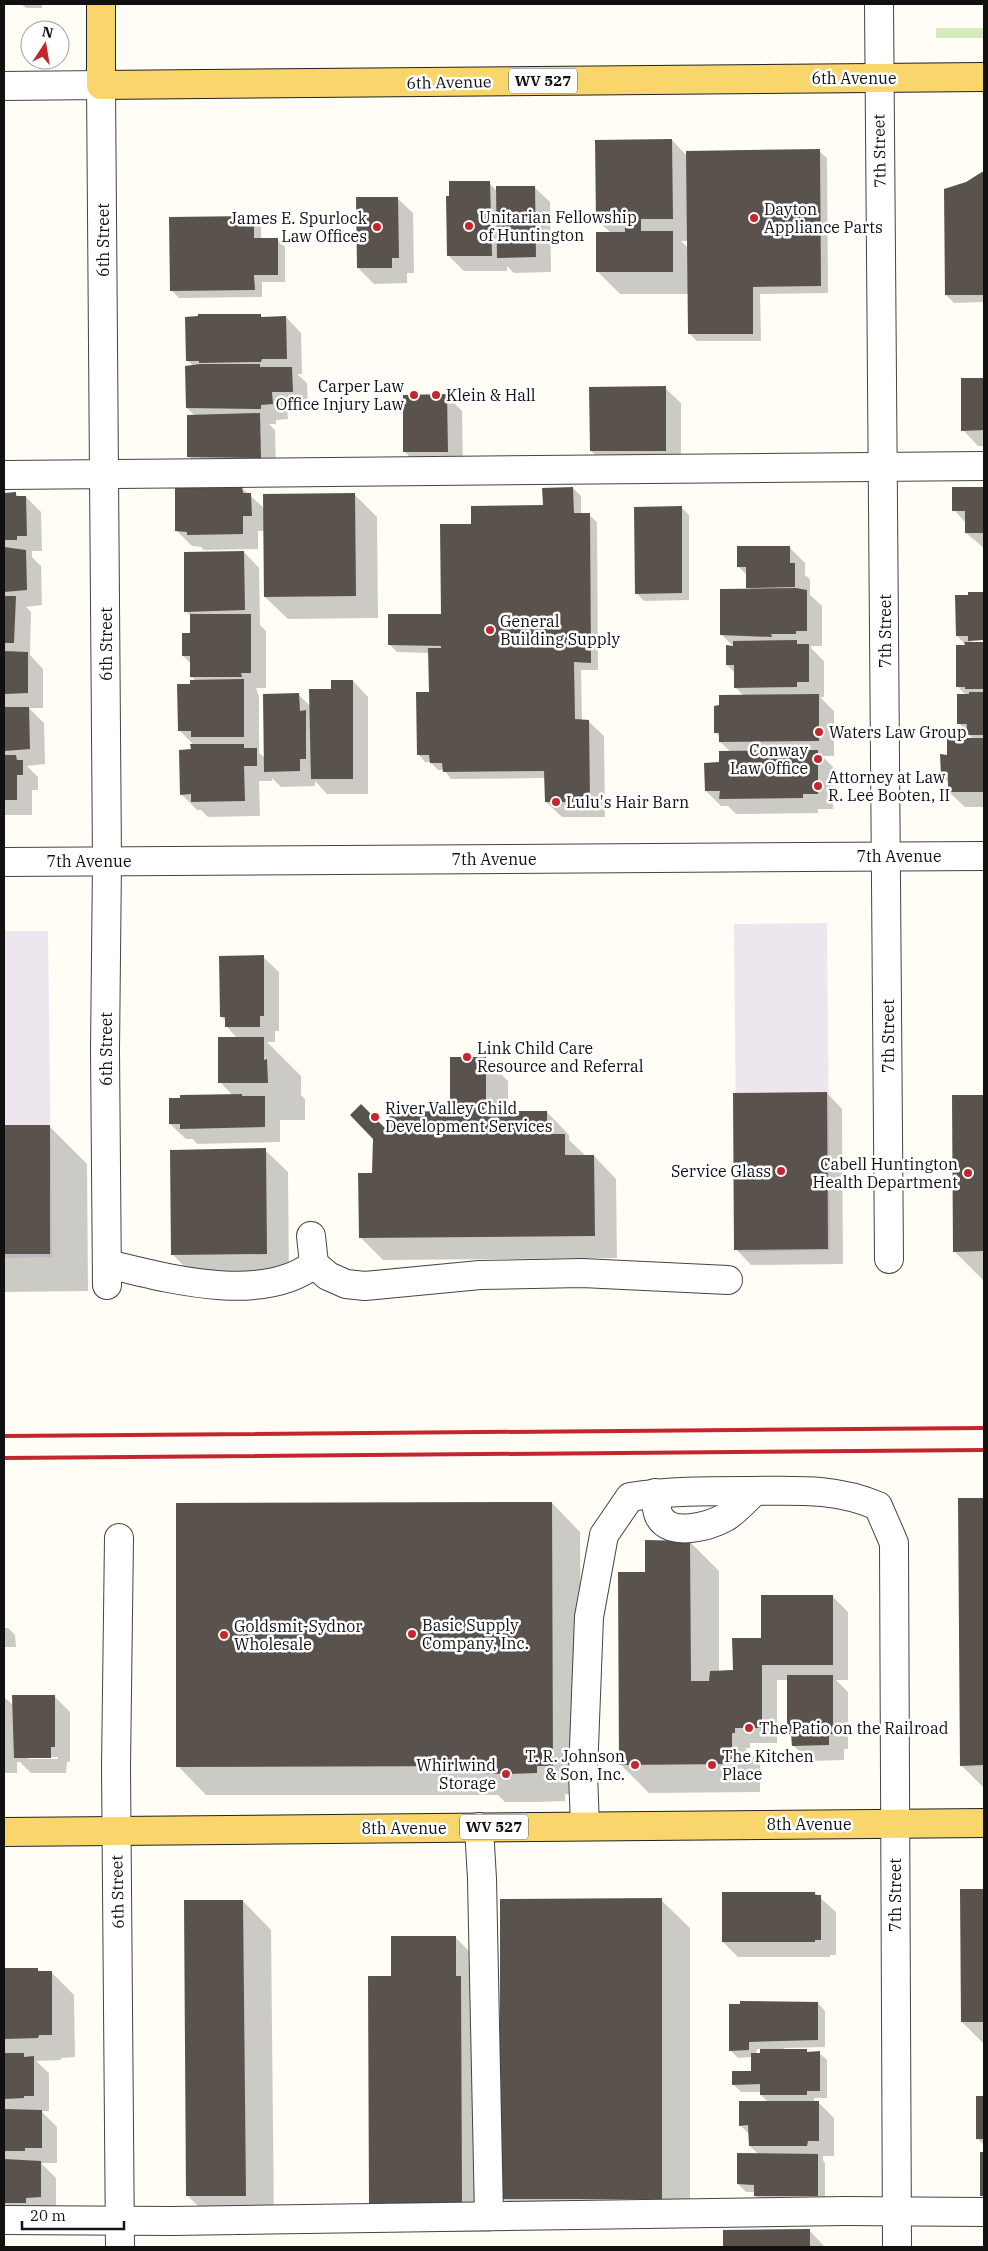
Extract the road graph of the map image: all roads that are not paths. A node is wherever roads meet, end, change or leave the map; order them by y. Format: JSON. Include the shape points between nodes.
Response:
{"nodes":[{"id":1,"x":101,"y":4,"type":"edge"},
{"id":2,"x":878,"y":4,"type":"edge"},
{"id":3,"x":984,"y":77,"type":"edge"},
{"id":4,"x":878,"y":78,"type":"junction"},
{"id":5,"x":101,"y":85,"type":"junction"},
{"id":6,"x":4,"y":86,"type":"edge"},
{"id":7,"x":984,"y":466,"type":"edge"},
{"id":8,"x":883,"y":467,"type":"junction"},
{"id":9,"x":104,"y":474,"type":"junction"},
{"id":10,"x":4,"y":475,"type":"edge"},
{"id":11,"x":886,"y":856,"type":"junction"},
{"id":12,"x":984,"y":856,"type":"edge"},
{"id":13,"x":108,"y":861,"type":"junction"},
{"id":14,"x":4,"y":862,"type":"edge"},
{"id":15,"x":311,"y":1236,"type":"dead end"},
{"id":16,"x":889,"y":1259,"type":"dead end"},
{"id":17,"x":314,"y":1264,"type":"junction"},
{"id":18,"x":728,"y":1280,"type":"dead end"},
{"id":19,"x":755,"y":1491,"type":"junction"},
{"id":20,"x":655,"y":1493,"type":"junction"},
{"id":21,"x":119,"y":1538,"type":"dead end"},
{"id":22,"x":984,"y":1823,"type":"edge"},
{"id":23,"x":895,"y":1824,"type":"junction"},
{"id":24,"x":585,"y":1826,"type":"junction"},
{"id":25,"x":479,"y":1828,"type":"junction"},
{"id":26,"x":116,"y":1831,"type":"junction"},
{"id":27,"x":4,"y":1832,"type":"edge"},
{"id":28,"x":896,"y":2211,"type":"junction"},
{"id":29,"x":984,"y":2212,"type":"edge"},
{"id":30,"x":489,"y":2216,"type":"junction"},
{"id":31,"x":4,"y":2220,"type":"edge"},
{"id":32,"x":120,"y":2220,"type":"junction"},
{"id":33,"x":120,"y":2247,"type":"edge"},
{"id":34,"x":897,"y":2247,"type":"edge"}],
"edges":[{"from":1,"to":5,"type":"main road","name":"6th Street"},
{"from":2,"to":4,"type":"street","name":"7th Street"},
{"from":3,"to":4,"type":"main road","name":"6th Avenue","number":"WV 527"},
{"from":4,"to":5,"type":"main road","name":"6th Avenue","number":"WV 527"},
{"from":4,"to":8,"type":"street","name":"7th Street"},
{"from":5,"to":6,"type":"street","name":"6th Avenue"},
{"from":5,"to":9,"type":"street","name":"6th Street"},
{"from":7,"to":8,"type":"street"},
{"from":8,"to":9,"type":"street"},
{"from":8,"to":11,"type":"street","name":"7th Street"},
{"from":9,"to":10,"type":"street"},
{"from":9,"to":13,"type":"street","name":"6th Street"},
{"from":11,"to":12,"type":"street","name":"7th Avenue"},
{"from":11,"to":13,"type":"street","name":"7th Avenue"},
{"from":11,"to":16,"type":"street","name":"7th Street"},
{"from":13,"to":14,"type":"street","name":"7th Avenue"},
{"from":13,"to":17,"type":"street","name":"6th Street","via":[[105,1050],[107,1274],[250,1286],[286,1281]]},
{"from":15,"to":17,"type":"street"},
{"from":17,"to":18,"type":"street","via":[[328,1276],[346,1284],[365,1286],[480,1275],[572,1273]]},
{"from":19,"to":20,"type":"street"},
{"from":19,"to":20,"type":"street","via":[[726,1516],[697,1528],[668,1525],[659,1516]]},
{"from":19,"to":23,"type":"street","name":"7th Street","via":[[817,1490],[855,1496],[878,1506],[894,1544]]},
{"from":20,"to":24,"type":"street","via":[[630,1497],[604,1535],[589,1617],[583,1773]]},
{"from":21,"to":26,"type":"street","name":"6th Street"},
{"from":22,"to":23,"type":"main road","name":"8th Avenue","number":"WV 527"},
{"from":23,"to":24,"type":"main road","name":"8th Avenue","number":"WV 527"},
{"from":23,"to":28,"type":"street","name":"7th Street"},
{"from":24,"to":25,"type":"main road","name":"8th Avenue","number":"WV 527"},
{"from":25,"to":26,"type":"main road","name":"8th Avenue","number":"WV 527"},
{"from":25,"to":30,"type":"street"},
{"from":26,"to":27,"type":"main road","name":"8th Avenue","number":"WV 527"},
{"from":26,"to":32,"type":"street","name":"6th Street"},
{"from":28,"to":29,"type":"street"},
{"from":28,"to":30,"type":"street"},
{"from":28,"to":34,"type":"street","name":"7th Street"},
{"from":30,"to":32,"type":"street"},
{"from":31,"to":32,"type":"street"},
{"from":32,"to":33,"type":"street","name":"6th Street"}]}
